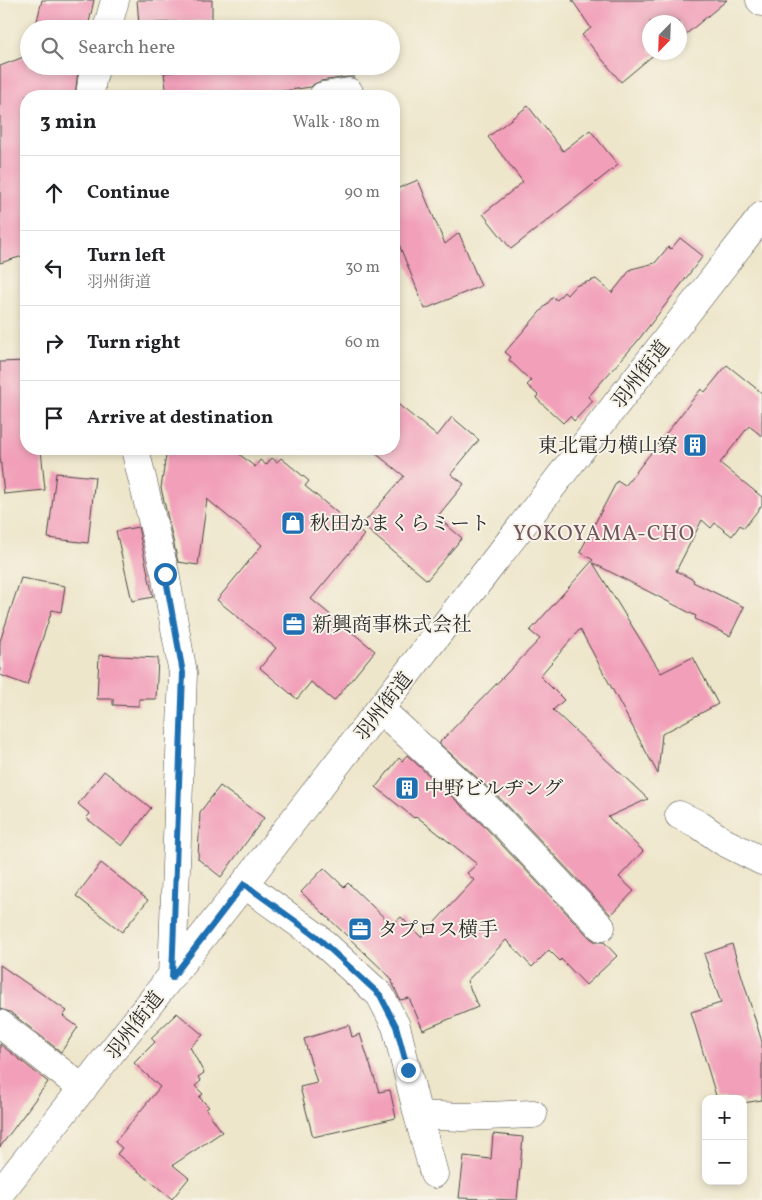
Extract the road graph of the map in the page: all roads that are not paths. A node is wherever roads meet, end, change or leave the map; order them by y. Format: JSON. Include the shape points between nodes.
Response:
{"nodes":[{"id":1,"x":115,"y":0,"type":"edge"},
{"id":2,"x":109,"y":20,"type":"edge"},
{"id":3,"x":93,"y":75,"type":"edge"},
{"id":4,"x":91,"y":90,"type":"edge"},
{"id":5,"x":762,"y":216,"type":"edge"},
{"id":6,"x":136,"y":455,"type":"edge"},
{"id":7,"x":380,"y":709,"type":"junction"},
{"id":8,"x":679,"y":815,"type":"dead end"},
{"id":9,"x":762,"y":861,"type":"edge"},
{"id":10,"x":244,"y":884,"type":"junction"},
{"id":11,"x":601,"y":927,"type":"dead end"},
{"id":12,"x":172,"y":978,"type":"junction"},
{"id":13,"x":0,"y":1024,"type":"edge"},
{"id":14,"x":83,"y":1089,"type":"junction"},
{"id":15,"x":533,"y":1114,"type":"dead end"},
{"id":16,"x":418,"y":1115,"type":"junction"},
{"id":17,"x":434,"y":1174,"type":"dead end"},
{"id":18,"x":0,"y":1193,"type":"edge"}],
"edges":[{"from":1,"to":2,"type":"street"},
{"from":3,"to":4,"type":"street"},
{"from":5,"to":7,"type":"street","name":"羽州街道"},
{"from":6,"to":12,"type":"street","via":[[165,574],[183,673]]},
{"from":7,"to":10,"type":"street","name":"羽州街道"},
{"from":7,"to":11,"type":"street","via":[[498,817]]},
{"from":8,"to":9,"type":"street"},
{"from":10,"to":12,"type":"street","name":"羽州街道"},
{"from":10,"to":16,"type":"street","via":[[316,936],[380,995],[396,1026]]},
{"from":12,"to":14,"type":"street","name":"羽州街道"},
{"from":13,"to":14,"type":"street"},
{"from":14,"to":18,"type":"street","name":"羽州街道"},
{"from":15,"to":16,"type":"street"},
{"from":16,"to":17,"type":"street"}]}
